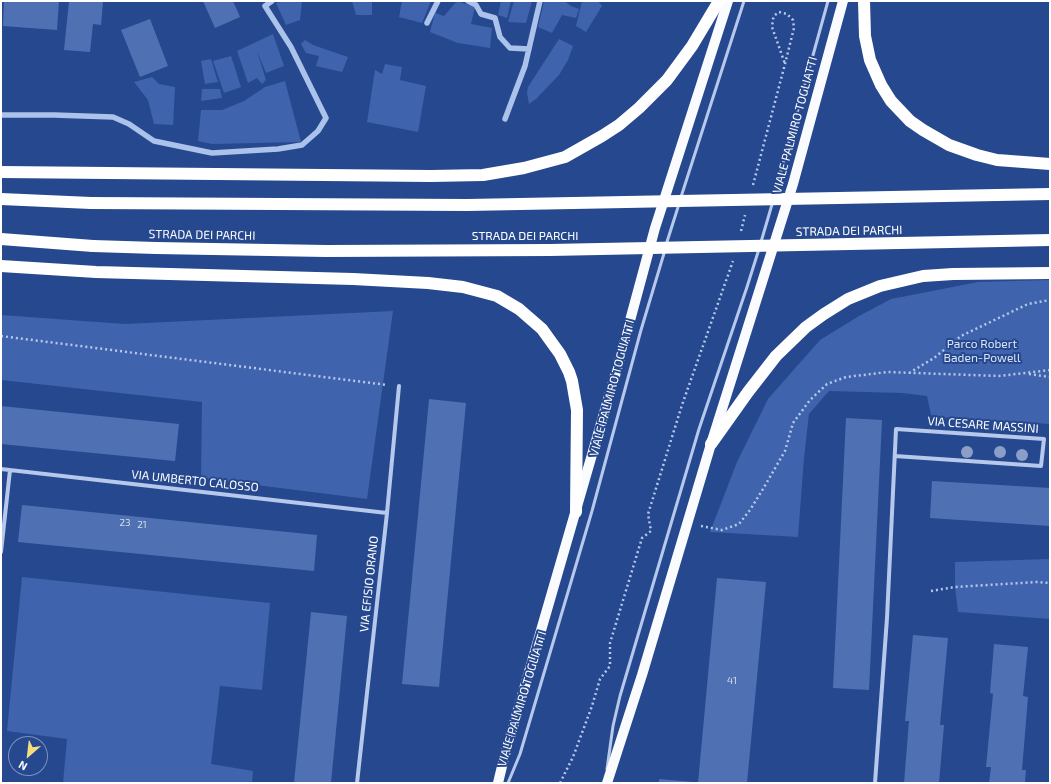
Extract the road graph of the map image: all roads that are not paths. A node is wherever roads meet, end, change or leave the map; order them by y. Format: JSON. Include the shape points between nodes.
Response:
{"nodes":[{"id":1,"x":719,"y":1,"type":"edge"},
{"id":2,"x":728,"y":1,"type":"edge"},
{"id":3,"x":744,"y":1,"type":"edge"},
{"id":4,"x":828,"y":1,"type":"edge"},
{"id":5,"x":843,"y":1,"type":"edge"},
{"id":6,"x":864,"y":1,"type":"edge"},
{"id":7,"x":1050,"y":164,"type":"edge"},
{"id":8,"x":1,"y":172,"type":"edge"},
{"id":9,"x":1050,"y":194,"type":"edge"},
{"id":10,"x":1,"y":199,"type":"edge"},
{"id":11,"x":1,"y":239,"type":"edge"},
{"id":12,"x":1050,"y":240,"type":"edge"},
{"id":13,"x":1,"y":266,"type":"edge"},
{"id":14,"x":1050,"y":273,"type":"edge"},
{"id":15,"x":399,"y":386,"type":"road end"},
{"id":16,"x":711,"y":444,"type":"junction"},
{"id":17,"x":895,"y":456,"type":"junction"},
{"id":18,"x":1,"y":469,"type":"edge"},
{"id":19,"x":10,"y":470,"type":"junction"},
{"id":20,"x":576,"y":512,"type":"junction"},
{"id":21,"x":387,"y":513,"type":"junction"},
{"id":22,"x":1,"y":552,"type":"edge"},
{"id":23,"x":357,"y":783,"type":"edge"},
{"id":24,"x":498,"y":783,"type":"edge"},
{"id":25,"x":508,"y":783,"type":"edge"},
{"id":26,"x":606,"y":783,"type":"edge"},
{"id":27,"x":875,"y":783,"type":"edge"}],
"edges":[{"from":1,"to":8,"type":"highway","via":[[676,68],[639,108],[619,125],[565,157],[524,168],[483,175],[431,176]]},
{"from":2,"to":20,"type":"main road","name":"VIALE PALMIRO TOGLIATTI","via":[[655,228]]},
{"from":3,"to":25,"type":"lane","name":"VIALE PALMIRO TOGLIATTI","via":[[684,186],[641,330],[592,511],[520,754]]},
{"from":4,"to":26,"type":"lane","name":"VIALE PALMIRO TOGLIATTI","via":[[781,175],[747,288],[699,429],[620,696],[610,740]]},
{"from":5,"to":16,"type":"main road","name":"VIALE PALMIRO TOGLIATTI","via":[[793,184]]},
{"from":6,"to":7,"type":"highway","via":[[865,36],[870,60],[884,91],[910,121],[949,145],[977,155],[997,160]]},
{"from":9,"to":10,"type":"highway","bridge":true,"via":[[467,205],[91,203]]},
{"from":11,"to":12,"type":"highway","name":"STRADA DEI PARCHI","bridge":true,"via":[[93,246],[326,251],[550,250]]},
{"from":13,"to":20,"type":"highway","via":[[96,272],[428,283],[463,287],[496,296],[519,309],[542,329],[569,372],[577,410]]},
{"from":14,"to":16,"type":"highway","via":[[923,276],[880,286],[848,299],[806,327],[776,356]]},
{"from":15,"to":21,"type":"street","name":"VIA EFISIO ORANO"},
{"from":16,"to":26,"type":"main road","name":"VIALE PALMIRO TOGLIATTI","via":[[642,675]]},
{"from":17,"to":17,"type":"street","name":"VIA CESARE MASSINI","via":[[896,429],[1044,439],[1041,466]]},
{"from":17,"to":27,"type":"street","name":"VIA CESARE MASSINI"},
{"from":18,"to":19,"type":"street","name":"VIA UMBERTO CALOSSO"},
{"from":19,"to":21,"type":"street","name":"VIA UMBERTO CALOSSO"},
{"from":19,"to":22,"type":"street"},
{"from":20,"to":24,"type":"main road","name":"VIALE PALMIRO TOGLIATTI"},
{"from":21,"to":23,"type":"street","name":"VIA EFISIO ORANO"}]}
